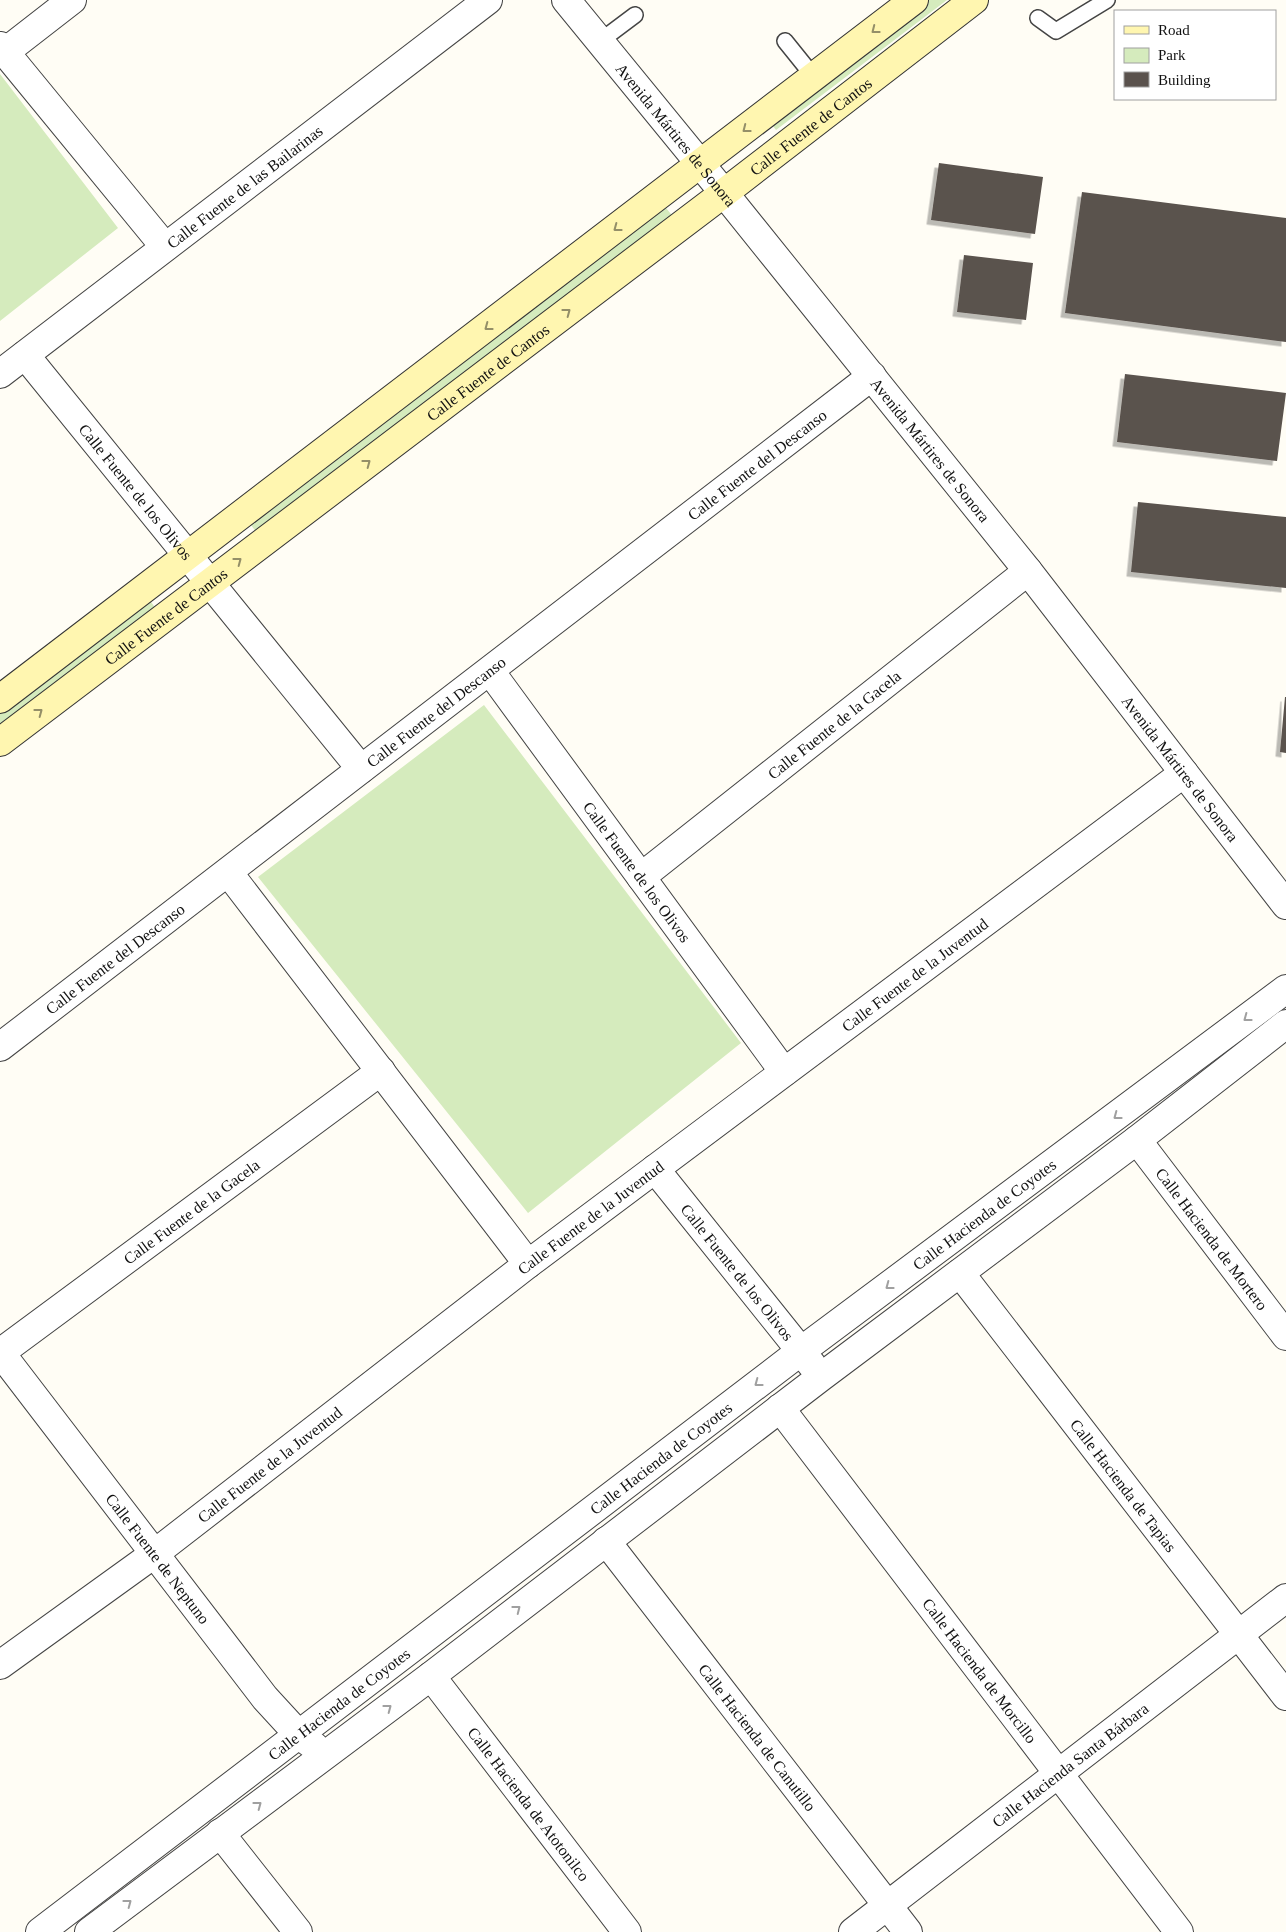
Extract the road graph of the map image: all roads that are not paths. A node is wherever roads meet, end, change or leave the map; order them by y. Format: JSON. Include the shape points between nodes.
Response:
{"nodes":[{"id":1,"x":72,"y":0,"type":"edge"},
{"id":2,"x":488,"y":0,"type":"edge"},
{"id":3,"x":566,"y":0,"type":"edge"},
{"id":4,"x":914,"y":0,"type":"edge"},
{"id":5,"x":974,"y":0,"type":"edge"},
{"id":6,"x":1107,"y":0,"type":"edge"},
{"id":7,"x":635,"y":15,"type":"dead end"},
{"id":8,"x":1038,"y":18,"type":"dead end"},
{"id":9,"x":785,"y":40,"type":"dead end"},
{"id":10,"x":599,"y":42,"type":"junction"},
{"id":11,"x":3,"y":49,"type":"edge"},
{"id":12,"x":814,"y":78,"type":"junction"},
{"id":13,"x":701,"y":164,"type":"junction"},
{"id":14,"x":724,"y":193,"type":"junction"},
{"id":15,"x":165,"y":247,"type":"junction"},
{"id":16,"x":25,"y":355,"type":"junction"},
{"id":17,"x":0,"y":374,"type":"edge"},
{"id":18,"x":872,"y":376,"type":"junction"},
{"id":19,"x":189,"y":556,"type":"junction"},
{"id":20,"x":1028,"y":571,"type":"junction"},
{"id":21,"x":210,"y":582,"type":"junction"},
{"id":22,"x":490,"y":671,"type":"junction"},
{"id":23,"x":0,"y":699,"type":"edge"},
{"id":24,"x":0,"y":742,"type":"edge"},
{"id":25,"x":361,"y":770,"type":"junction"},
{"id":26,"x":1184,"y":773,"type":"junction"},
{"id":27,"x":228,"y":872,"type":"junction"},
{"id":28,"x":641,"y":877,"type":"junction"},
{"id":29,"x":1286,"y":905,"type":"edge"},
{"id":30,"x":1286,"y":989,"type":"edge"},
{"id":31,"x":1286,"y":1024,"type":"edge"},
{"id":32,"x":0,"y":1047,"type":"edge"},
{"id":33,"x":381,"y":1071,"type":"junction"},
{"id":34,"x":784,"y":1072,"type":"junction"},
{"id":35,"x":1137,"y":1140,"type":"junction"},
{"id":36,"x":655,"y":1169,"type":"junction"},
{"id":37,"x":528,"y":1264,"type":"junction"},
{"id":38,"x":960,"y":1273,"type":"junction"},
{"id":39,"x":1286,"y":1336,"type":"edge"},
{"id":40,"x":801,"y":1351,"type":"junction"},
{"id":41,"x":0,"y":1353,"type":"edge"},
{"id":42,"x":821,"y":1377,"type":"junction"},
{"id":43,"x":780,"y":1408,"type":"junction"},
{"id":44,"x":606,"y":1541,"type":"junction"},
{"id":45,"x":154,"y":1554,"type":"junction"},
{"id":46,"x":1286,"y":1598,"type":"edge"},
{"id":47,"x":1238,"y":1635,"type":"junction"},
{"id":48,"x":0,"y":1665,"type":"edge"},
{"id":49,"x":431,"y":1676,"type":"junction"},
{"id":50,"x":1286,"y":1696,"type":"edge"},
{"id":51,"x":299,"y":1735,"type":"junction"},
{"id":52,"x":325,"y":1755,"type":"junction"},
{"id":53,"x":1058,"y":1773,"type":"junction"},
{"id":54,"x":220,"y":1833,"type":"junction"},
{"id":55,"x":887,"y":1905,"type":"junction"},
{"id":56,"x":40,"y":1932,"type":"edge"},
{"id":57,"x":89,"y":1932,"type":"edge"},
{"id":58,"x":298,"y":1932,"type":"edge"},
{"id":59,"x":627,"y":1932,"type":"edge"},
{"id":60,"x":852,"y":1932,"type":"edge"},
{"id":61,"x":908,"y":1932,"type":"edge"},
{"id":62,"x":1179,"y":1932,"type":"edge"}],
"edges":[{"from":1,"to":11,"type":"street"},
{"from":2,"to":15,"type":"street","name":"Calle Fuente de las Bailarinas"},
{"from":3,"to":10,"type":"street","name":"Avenida Mártires de Sonora"},
{"from":4,"to":12,"type":"street","name":"Calle Fuente de Cantos","one_way":true},
{"from":5,"to":14,"type":"street","name":"Calle Fuente de Cantos"},
{"from":6,"to":8,"type":"lane","via":[[1056,31]]},
{"from":7,"to":10,"type":"lane"},
{"from":9,"to":12,"type":"lane"},
{"from":10,"to":13,"type":"street","name":"Avenida Mártires de Sonora"},
{"from":11,"to":15,"type":"street"},
{"from":12,"to":13,"type":"street","name":"Calle Fuente de Cantos","one_way":true},
{"from":13,"to":14,"type":"street","name":"Avenida Mártires de Sonora"},
{"from":13,"to":19,"type":"street","name":"Calle Fuente de Cantos","one_way":true},
{"from":14,"to":18,"type":"street","name":"Avenida Mártires de Sonora"},
{"from":21,"to":14,"type":"street","name":"Calle Fuente de Cantos","one_way":true},
{"from":15,"to":16,"type":"street","name":"Calle Fuente de las Bailarinas"},
{"from":16,"to":17,"type":"street","name":"Calle Fuente de las Bailarinas"},
{"from":16,"to":19,"type":"street","name":"Calle Fuente de los Olivos"},
{"from":18,"to":20,"type":"street","name":"Avenida Mártires de Sonora"},
{"from":18,"to":22,"type":"street","name":"Calle Fuente del Descanso"},
{"from":19,"to":21,"type":"street","name":"Calle Fuente de los Olivos"},
{"from":19,"to":23,"type":"street","name":"Calle Fuente de Cantos"},
{"from":20,"to":26,"type":"street","name":"Avenida Mártires de Sonora"},
{"from":20,"to":28,"type":"street","name":"Calle Fuente de la Gacela"},
{"from":24,"to":21,"type":"street","name":"Calle Fuente de Cantos","one_way":true},
{"from":21,"to":25,"type":"street","name":"Calle Fuente de los Olivos"},
{"from":22,"to":25,"type":"street","name":"Calle Fuente del Descanso"},
{"from":22,"to":28,"type":"street","name":"Calle Fuente de los Olivos"},
{"from":25,"to":27,"type":"street","name":"Calle Fuente del Descanso"},
{"from":26,"to":29,"type":"street","name":"Avenida Mártires de Sonora"},
{"from":26,"to":34,"type":"street","name":"Calle Fuente de la Juventud"},
{"from":27,"to":32,"type":"street","name":"Calle Fuente del Descanso"},
{"from":27,"to":33,"type":"street"},
{"from":28,"to":34,"type":"street","name":"Calle Fuente de los Olivos"},
{"from":30,"to":40,"type":"street","name":"Calle Hacienda de Coyotes","one_way":true},
{"from":31,"to":35,"type":"street","name":"Calle Hacienda de Coyotes"},
{"from":33,"to":37,"type":"street"},
{"from":33,"to":41,"type":"street","name":"Calle Fuente de la Gacela"},
{"from":34,"to":36,"type":"street","name":"Calle Fuente de la Juventud"},
{"from":35,"to":38,"type":"street","name":"Calle Hacienda de Coyotes"},
{"from":35,"to":39,"type":"street","name":"Calle Hacienda de Mortero"},
{"from":36,"to":37,"type":"street","name":"Calle Fuente de la Juventud"},
{"from":36,"to":40,"type":"street","name":"Calle Fuente de los Olivos"},
{"from":37,"to":45,"type":"street","name":"Calle Fuente de la Juventud"},
{"from":38,"to":42,"type":"street","name":"Calle Hacienda de Coyotes"},
{"from":38,"to":47,"type":"street","name":"Calle Hacienda de Tapias"},
{"from":40,"to":42,"type":"street","name":"Calle Fuente de los Olivos"},
{"from":40,"to":51,"type":"street","name":"Calle Hacienda de Coyotes","one_way":true},
{"from":41,"to":45,"type":"street","name":"Calle Fuente de Neptuno"},
{"from":42,"to":43,"type":"street","name":"Calle Hacienda de Coyotes"},
{"from":43,"to":44,"type":"street","name":"Calle Hacienda de Coyotes"},
{"from":43,"to":53,"type":"street","name":"Calle Hacienda de Morcillo"},
{"from":49,"to":44,"type":"street","name":"Calle Hacienda de Coyotes","one_way":true},
{"from":44,"to":55,"type":"street","name":"Calle Hacienda de Canutillo"},
{"from":45,"to":48,"type":"street","name":"Calle Fuente de la Juventud"},
{"from":45,"to":51,"type":"street","name":"Calle Fuente de Neptuno","via":[[266,1698]]},
{"from":46,"to":47,"type":"street","name":"Calle Hacienda Santa Bárbara"},
{"from":47,"to":50,"type":"street","name":"Calle Hacienda de Tapias"},
{"from":47,"to":53,"type":"street","name":"Calle Hacienda Santa Bárbara"},
{"from":52,"to":49,"type":"street","name":"Calle Hacienda de Coyotes","one_way":true},
{"from":49,"to":59,"type":"street","name":"Calle Hacienda de Atotonilco"},
{"from":51,"to":52,"type":"street","name":"Calle Fuente de Neptuno"},
{"from":51,"to":56,"type":"street","name":"Calle Hacienda de Coyotes"},
{"from":54,"to":52,"type":"street","name":"Calle Hacienda de Coyotes","one_way":true},
{"from":53,"to":55,"type":"street","name":"Calle Hacienda Santa Bárbara"},
{"from":53,"to":62,"type":"street","name":"Calle Hacienda de Morcillo"},
{"from":57,"to":54,"type":"street","name":"Calle Hacienda de Coyotes","one_way":true},
{"from":54,"to":58,"type":"street"},
{"from":55,"to":60,"type":"street","name":"Calle Hacienda Santa Bárbara"},
{"from":55,"to":61,"type":"street","name":"Calle Hacienda de Canutillo"}]}
